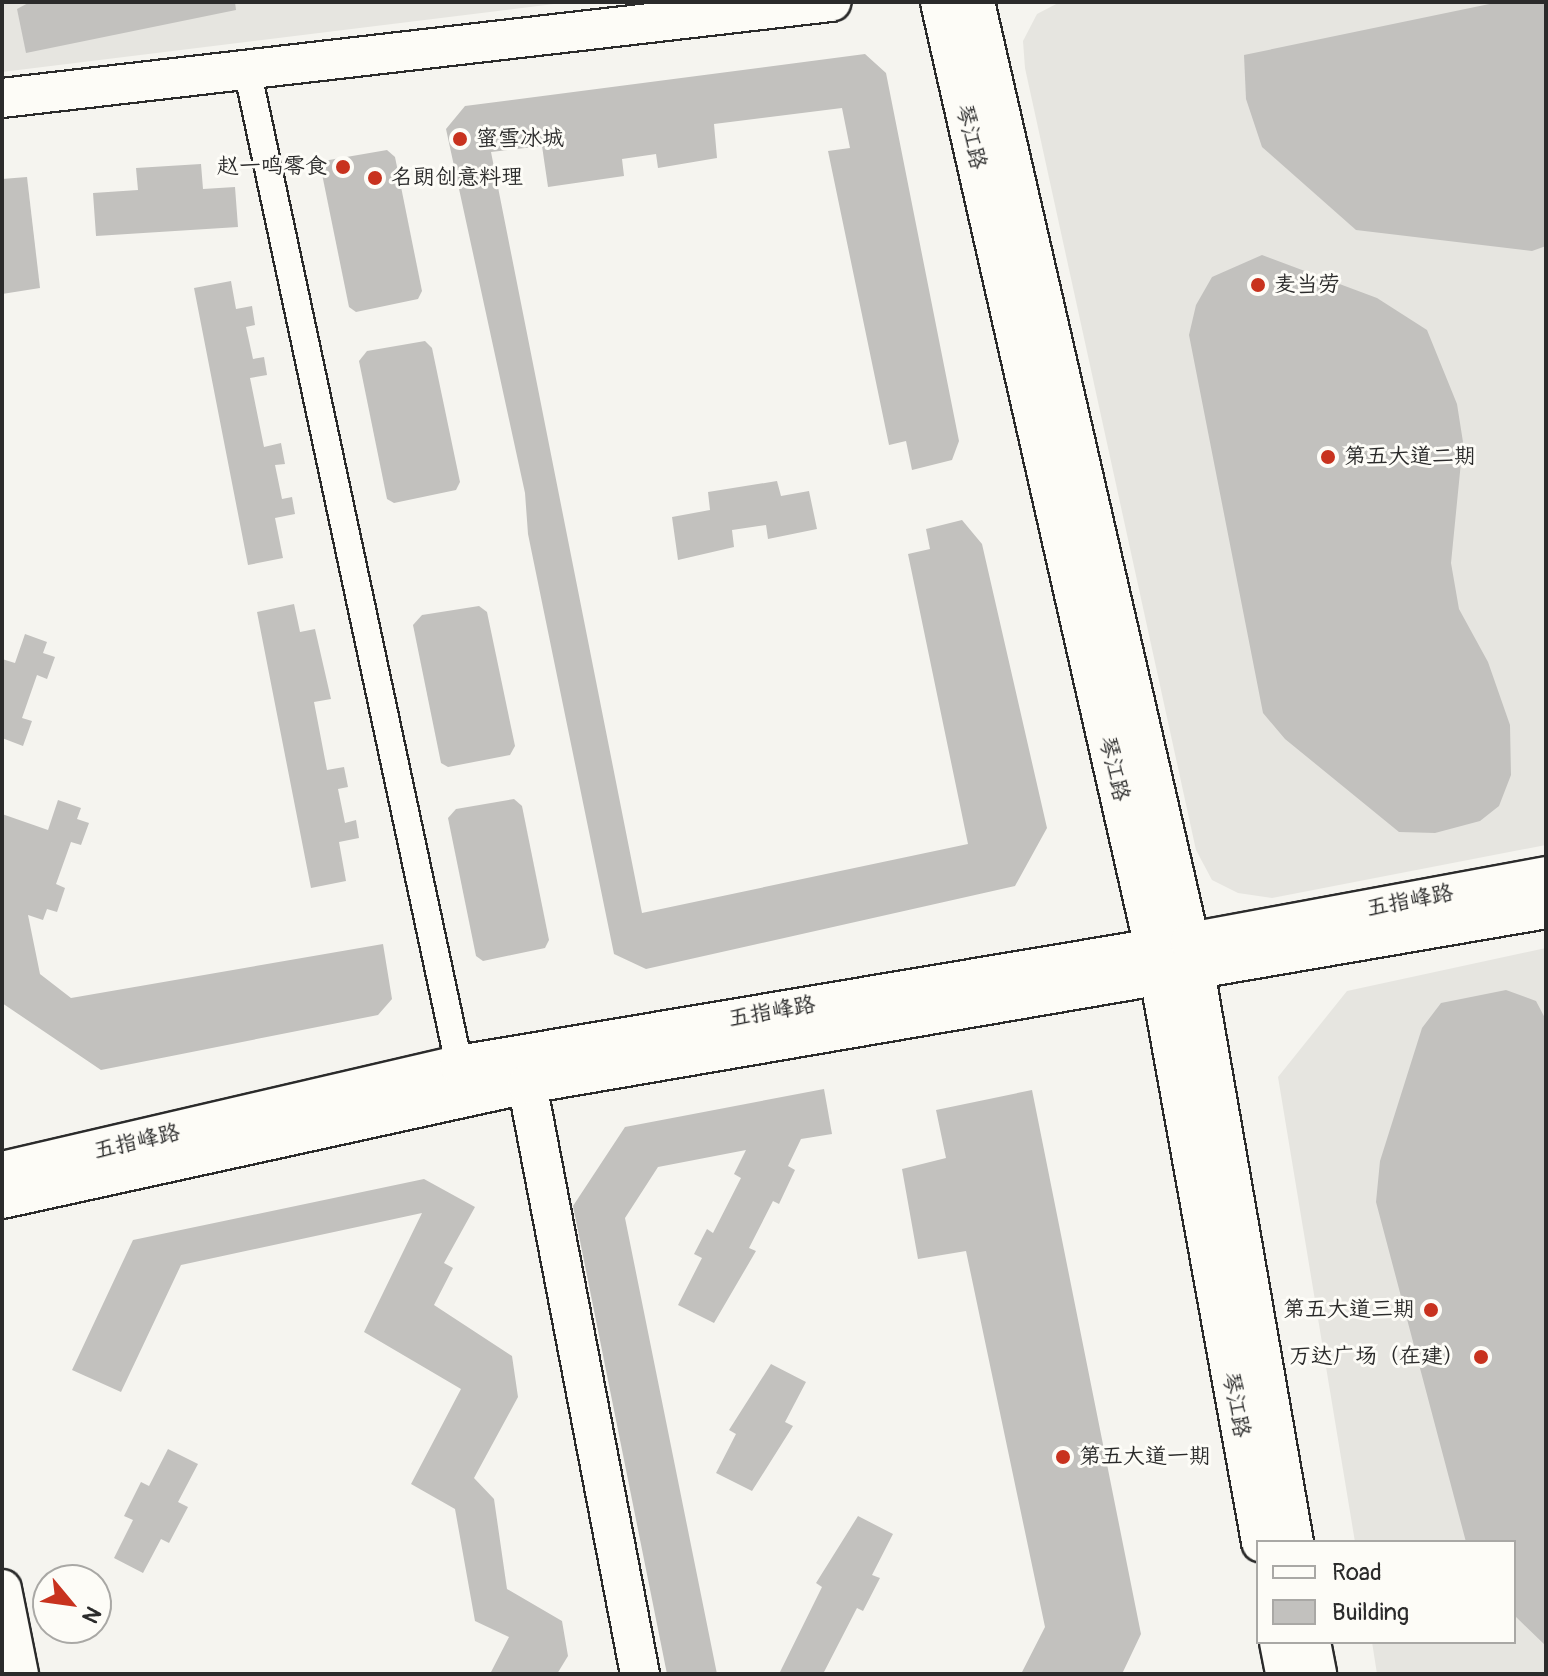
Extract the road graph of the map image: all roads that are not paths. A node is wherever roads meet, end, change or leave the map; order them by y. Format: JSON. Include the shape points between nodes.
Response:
{"nodes":[{"id":1,"x":831,"y":2,"type":"edge"},
{"id":2,"x":940,"y":2,"type":"edge"},
{"id":3,"x":975,"y":2,"type":"edge"},
{"id":4,"x":247,"y":69,"type":"junction"},
{"id":5,"x":2,"y":98,"type":"edge"},
{"id":6,"x":1546,"y":876,"type":"edge"},
{"id":7,"x":1546,"y":909,"type":"edge"},
{"id":8,"x":1174,"y":960,"type":"junction"},
{"id":9,"x":459,"y":1065,"type":"junction"},
{"id":10,"x":527,"y":1084,"type":"junction"},
{"id":11,"x":2,"y":1171,"type":"edge"},
{"id":12,"x":2,"y":1199,"type":"edge"},
{"id":13,"x":1261,"y":1540,"type":"edge"},
{"id":14,"x":1294,"y":1540,"type":"edge"},
{"id":15,"x":2,"y":1589,"type":"edge"},
{"id":16,"x":1279,"y":1644,"type":"edge"},
{"id":17,"x":1311,"y":1644,"type":"edge"},
{"id":18,"x":19,"y":1674,"type":"edge"},
{"id":19,"x":640,"y":1674,"type":"edge"},
{"id":20,"x":1285,"y":1674,"type":"edge"},
{"id":21,"x":1317,"y":1674,"type":"edge"}],
"edges":[{"from":1,"to":4,"type":"main road"},
{"from":2,"to":8,"type":"main road","name":"琴江路"},
{"from":3,"to":8,"type":"main road","name":"琴江路"},
{"from":4,"to":5,"type":"main road"},
{"from":4,"to":9,"type":"street"},
{"from":6,"to":8,"type":"main road","name":"五指峰路"},
{"from":7,"to":8,"type":"main road","name":"五指峰路"},
{"from":8,"to":9,"type":"main road","name":"五指峰路"},
{"from":8,"to":10,"type":"main road","name":"五指峰路"},
{"from":8,"to":13,"type":"main road","name":"琴江路"},
{"from":8,"to":14,"type":"main road","name":"琴江路"},
{"from":9,"to":11,"type":"main road","name":"五指峰路"},
{"from":10,"to":12,"type":"main road","name":"五指峰路"},
{"from":10,"to":19,"type":"main road"},
{"from":15,"to":18,"type":"main road"},
{"from":16,"to":20,"type":"main road"},
{"from":17,"to":21,"type":"main road"}]}
